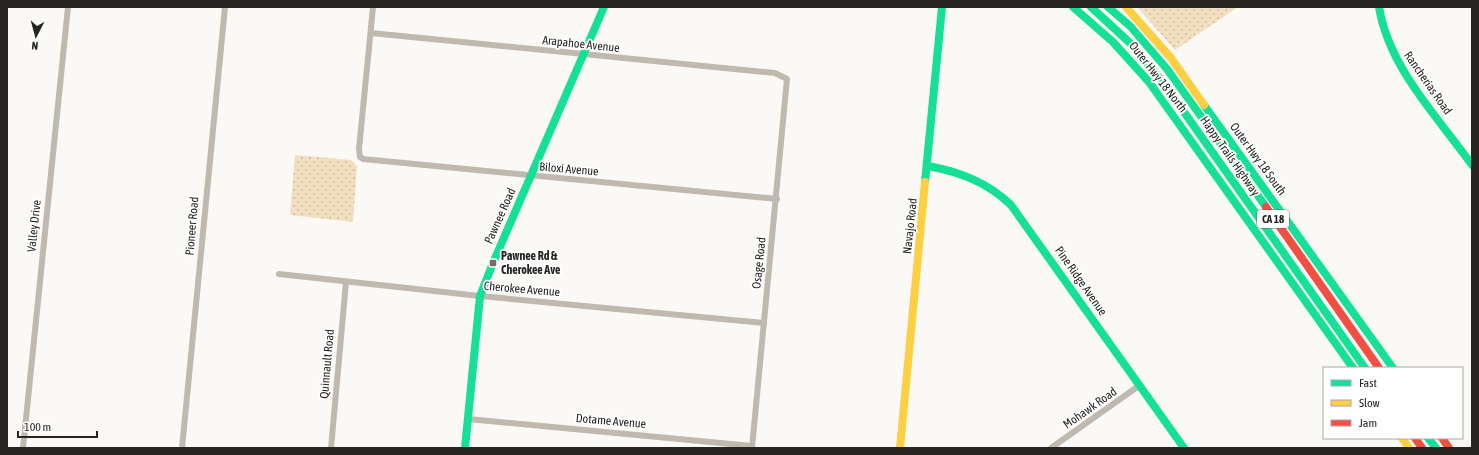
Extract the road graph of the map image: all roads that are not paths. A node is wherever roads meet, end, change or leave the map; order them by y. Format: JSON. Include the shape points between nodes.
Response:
{"nodes":[{"id":1,"x":68,"y":7,"type":"edge"},
{"id":2,"x":225,"y":7,"type":"edge"},
{"id":3,"x":373,"y":7,"type":"edge"},
{"id":4,"x":604,"y":7,"type":"edge"},
{"id":5,"x":942,"y":7,"type":"edge"},
{"id":6,"x":1073,"y":7,"type":"edge"},
{"id":7,"x":1091,"y":7,"type":"edge"},
{"id":8,"x":1108,"y":7,"type":"edge"},
{"id":9,"x":1126,"y":7,"type":"edge"},
{"id":10,"x":1379,"y":7,"type":"edge"},
{"id":11,"x":371,"y":33,"type":"junction"},
{"id":12,"x":584,"y":55,"type":"junction"},
{"id":13,"x":787,"y":79,"type":"joint"},
{"id":14,"x":1469,"y":154,"type":"edge"},
{"id":15,"x":1472,"y":165,"type":"edge"},
{"id":16,"x":928,"y":166,"type":"junction"},
{"id":17,"x":531,"y":176,"type":"junction"},
{"id":18,"x":777,"y":199,"type":"junction"},
{"id":19,"x":279,"y":274,"type":"dead end"},
{"id":20,"x":346,"y":282,"type":"junction"},
{"id":21,"x":480,"y":296,"type":"junction"},
{"id":22,"x":764,"y":323,"type":"junction"},
{"id":23,"x":1352,"y":367,"type":"edge"},
{"id":24,"x":1364,"y":367,"type":"edge"},
{"id":25,"x":1378,"y":367,"type":"edge"},
{"id":26,"x":1392,"y":367,"type":"edge"},
{"id":27,"x":1140,"y":385,"type":"junction"},
{"id":28,"x":468,"y":419,"type":"junction"},
{"id":29,"x":1403,"y":439,"type":"edge"},
{"id":30,"x":1416,"y":439,"type":"edge"},
{"id":31,"x":1429,"y":439,"type":"edge"},
{"id":32,"x":1443,"y":439,"type":"edge"},
{"id":33,"x":752,"y":447,"type":"edge"},
{"id":34,"x":23,"y":448,"type":"edge"},
{"id":35,"x":182,"y":448,"type":"edge"},
{"id":36,"x":330,"y":448,"type":"edge"},
{"id":37,"x":465,"y":448,"type":"edge"},
{"id":38,"x":900,"y":448,"type":"edge"},
{"id":39,"x":1051,"y":448,"type":"edge"},
{"id":40,"x":1184,"y":448,"type":"edge"},
{"id":41,"x":1409,"y":448,"type":"edge"},
{"id":42,"x":1422,"y":448,"type":"edge"},
{"id":43,"x":1436,"y":448,"type":"edge"},
{"id":44,"x":1449,"y":448,"type":"edge"}],
"edges":[{"from":1,"to":34,"type":"street","name":"Valley Drive"},
{"from":2,"to":35,"type":"street","name":"Pioneer Road"},
{"from":3,"to":11,"type":"street"},
{"from":4,"to":12,"type":"street","name":"Pawnee Road"},
{"from":5,"to":16,"type":"street","name":"Navajo Road"},
{"from":6,"to":23,"type":"street","name":"Outer Hwy 18 North","via":[[1110,37],[1149,82]]},
{"from":7,"to":24,"type":"street","name":"Happy Trails Highway","number":"CA 18","via":[[1129,42],[1166,88]]},
{"from":8,"to":25,"type":"street","name":"Happy Trails Highway","number":"CA 18","via":[[1130,26],[1167,70]]},
{"from":9,"to":26,"type":"street","name":"Outer Hwy 18 South","via":[[1171,58]]},
{"from":10,"to":14,"type":"street","name":"Rancherias Road","via":[[1380,22],[1392,51],[1413,84]]},
{"from":11,"to":12,"type":"street","name":"Arapahoe Avenue"},
{"from":11,"to":17,"type":"street","name":"Biloxi Avenue","via":[[360,157],[365,160]]},
{"from":12,"to":13,"type":"street","name":"Arapahoe Avenue","via":[[775,73]]},
{"from":12,"to":17,"type":"street","name":"Pawnee Road"},
{"from":13,"to":18,"type":"street","name":"Osage Road"},
{"from":14,"to":15,"type":"street","name":"Rancherias Road"},
{"from":16,"to":27,"type":"street","name":"Pine Ridge Avenue","via":[[960,172],[988,185],[1008,201]]},
{"from":16,"to":38,"type":"street","name":"Navajo Road"},
{"from":17,"to":18,"type":"street","name":"Biloxi Avenue"},
{"from":17,"to":21,"type":"street","name":"Pawnee Road"},
{"from":18,"to":22,"type":"street","name":"Osage Road"},
{"from":19,"to":20,"type":"street","name":"Cherokee Avenue"},
{"from":20,"to":21,"type":"street","name":"Cherokee Avenue"},
{"from":20,"to":36,"type":"street","name":"Quinnault Road"},
{"from":21,"to":22,"type":"street","name":"Cherokee Avenue"},
{"from":21,"to":28,"type":"street","name":"Pawnee Road"},
{"from":22,"to":33,"type":"street","name":"Osage Road"},
{"from":27,"to":39,"type":"street","name":"Mohawk Road"},
{"from":27,"to":40,"type":"street","name":"Pine Ridge Avenue"},
{"from":28,"to":33,"type":"street","name":"Dotame Avenue"},
{"from":28,"to":37,"type":"street","name":"Pawnee Road"},
{"from":29,"to":41,"type":"street"},
{"from":30,"to":42,"type":"street"},
{"from":31,"to":43,"type":"street"},
{"from":32,"to":44,"type":"street"}]}
